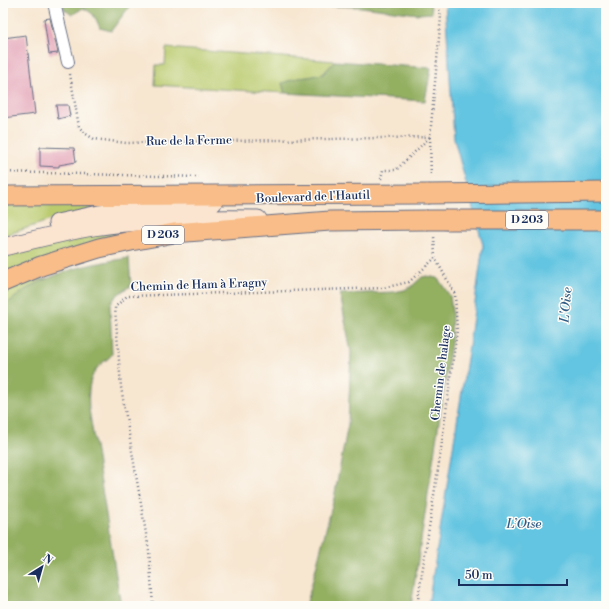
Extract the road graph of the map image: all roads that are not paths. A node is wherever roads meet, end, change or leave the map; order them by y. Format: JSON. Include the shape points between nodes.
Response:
{"nodes":[{"id":1,"x":54,"y":3,"type":"edge"},
{"id":2,"x":68,"y":62,"type":"road end"},
{"id":3,"x":606,"y":192,"type":"edge"},
{"id":4,"x":292,"y":195,"type":"junction"},
{"id":5,"x":3,"y":196,"type":"edge"},
{"id":6,"x":606,"y":220,"type":"edge"},
{"id":7,"x":330,"y":221,"type":"junction"},
{"id":8,"x":3,"y":246,"type":"edge"},
{"id":9,"x":3,"y":282,"type":"edge"}],
"edges":[{"from":1,"to":2,"type":"street"},
{"from":3,"to":4,"type":"main road","name":"Boulevard de l'Hautil","bridge":true,"via":[[429,187]]},
{"from":4,"to":5,"type":"main road"},
{"from":4,"to":8,"type":"main road","name":"Boulevard de l'Hautil","via":[[93,215],[39,229]]},
{"from":6,"to":7,"type":"main road","name":"Boulevard de l'Hautil","number":"D 203","bridge":true,"via":[[430,227]]},
{"from":7,"to":8,"type":"main road","name":"Boulevard de l'Hautil","via":[[153,221],[93,227]]},
{"from":7,"to":9,"type":"main road","number":"D 203","via":[[174,233],[131,241],[68,257]]}]}
